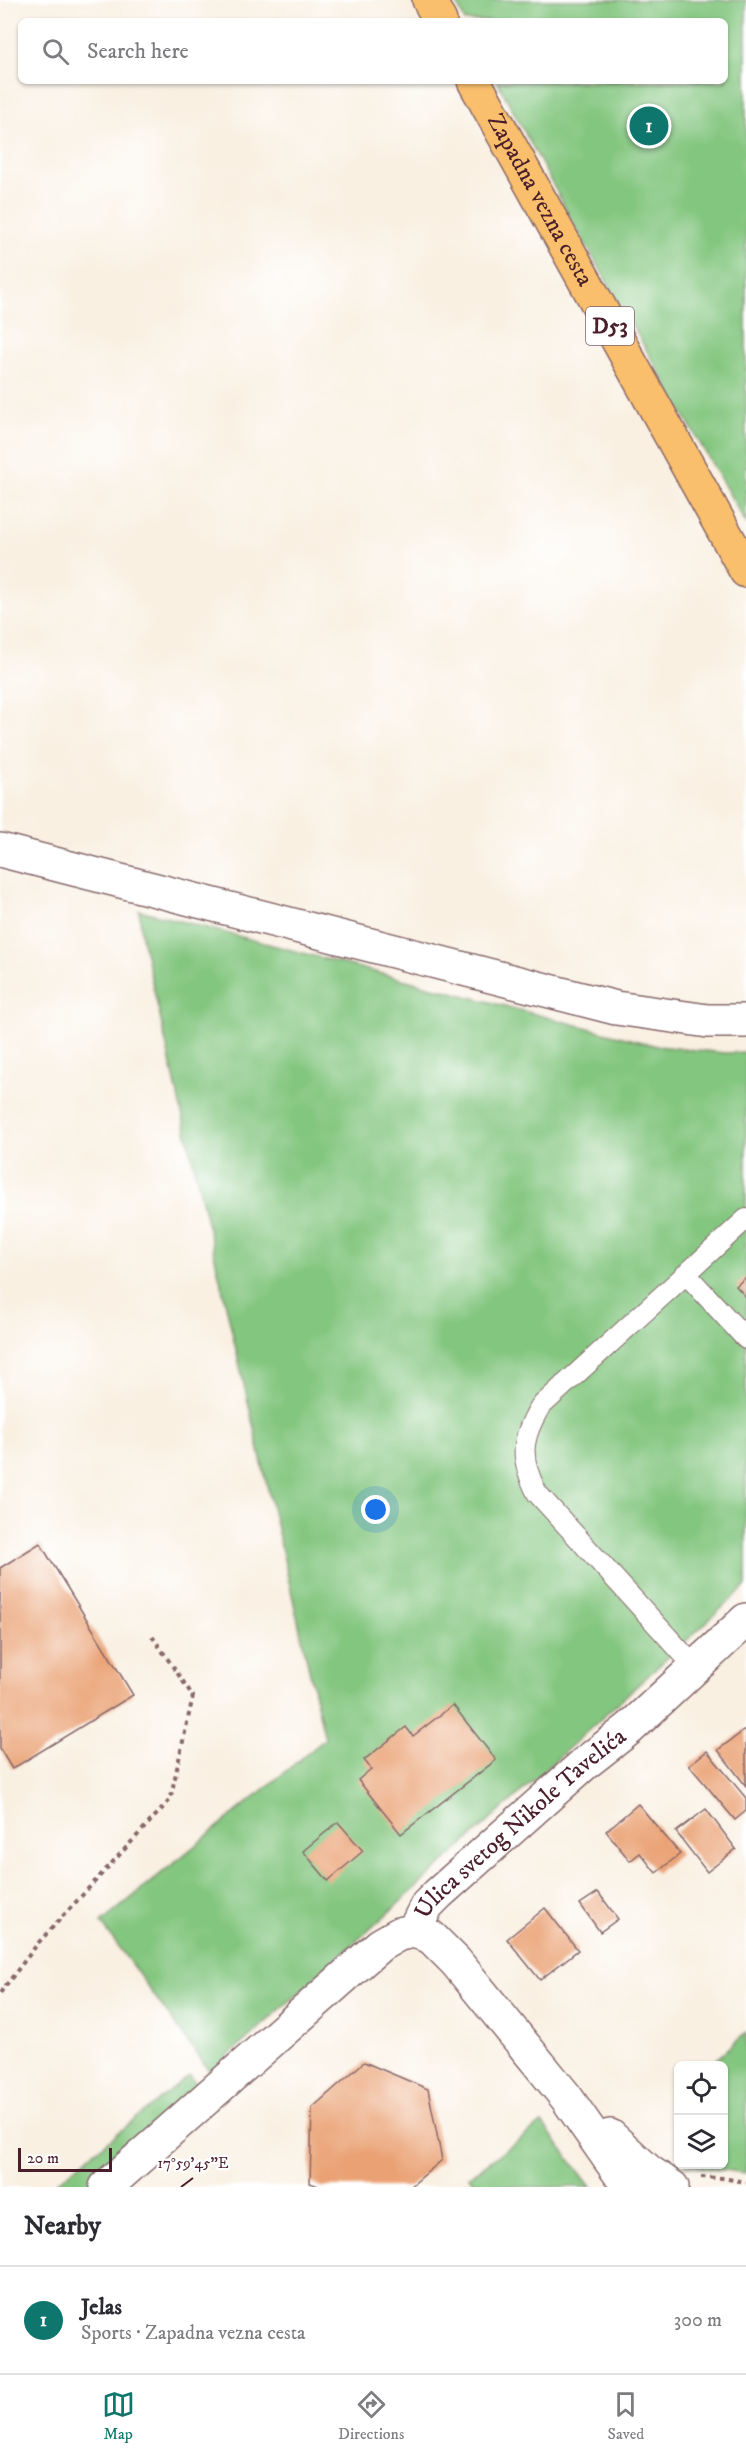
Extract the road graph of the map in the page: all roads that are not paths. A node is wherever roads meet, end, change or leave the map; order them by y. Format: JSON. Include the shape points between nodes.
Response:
{"nodes":[{"id":1,"x":429,"y":0,"type":"edge"},
{"id":2,"x":438,"y":18,"type":"edge"},
{"id":3,"x":476,"y":84,"type":"edge"},
{"id":4,"x":746,"y":571,"type":"edge"},
{"id":5,"x":0,"y":850,"type":"edge"},
{"id":6,"x":746,"y":1022,"type":"edge"},
{"id":7,"x":746,"y":1219,"type":"edge"},
{"id":8,"x":686,"y":1274,"type":"junction"},
{"id":9,"x":746,"y":1339,"type":"edge"},
{"id":10,"x":746,"y":1620,"type":"edge"},
{"id":11,"x":695,"y":1667,"type":"junction"},
{"id":12,"x":414,"y":1931,"type":"junction"},
{"id":13,"x":566,"y":2097,"type":"junction"},
{"id":14,"x":106,"y":2187,"type":"edge"},
{"id":15,"x":629,"y":2187,"type":"edge"},
{"id":16,"x":672,"y":2187,"type":"edge"}],
"edges":[{"from":1,"to":2,"type":"main road"},
{"from":3,"to":4,"type":"main road","name":"Zapadna vezna cesta","number":"D53"},
{"from":5,"to":6,"type":"street","via":[[616,1008],[708,1021]]},
{"from":7,"to":8,"type":"lane"},
{"from":8,"to":9,"type":"lane"},
{"from":8,"to":11,"type":"lane","via":[[540,1407],[531,1422],[523,1456],[537,1493]]},
{"from":10,"to":11,"type":"street","name":"Ulica svetog Nikole Tavelića"},
{"from":11,"to":12,"type":"street","name":"Ulica svetog Nikole Tavelića","via":[[438,1894],[427,1905]]},
{"from":12,"to":13,"type":"street","via":[[431,1936],[446,1950]]},
{"from":12,"to":14,"type":"street","name":"Ulica svetog Nikole Tavelića","via":[[380,1945]]},
{"from":13,"to":15,"type":"street"},
{"from":13,"to":16,"type":"street","via":[[648,2171]]}]}
